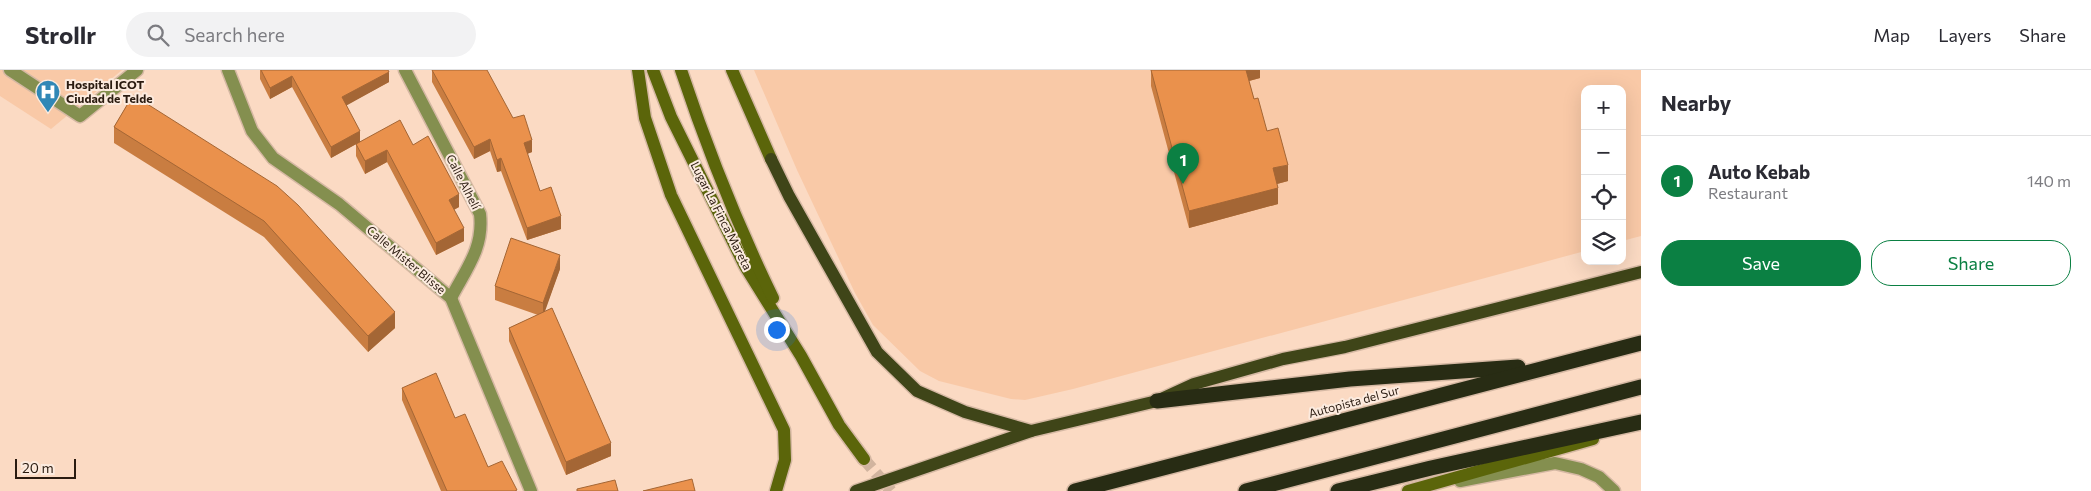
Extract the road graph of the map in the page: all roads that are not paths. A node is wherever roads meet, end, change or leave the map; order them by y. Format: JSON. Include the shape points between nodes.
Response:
{"nodes":[{"id":1,"x":10,"y":70,"type":"edge"},
{"id":2,"x":137,"y":70,"type":"edge"},
{"id":3,"x":228,"y":70,"type":"edge"},
{"id":4,"x":405,"y":70,"type":"edge"},
{"id":5,"x":638,"y":70,"type":"edge"},
{"id":6,"x":653,"y":70,"type":"edge"},
{"id":7,"x":681,"y":70,"type":"edge"},
{"id":8,"x":732,"y":70,"type":"edge"},
{"id":9,"x":771,"y":159,"type":"joint"},
{"id":10,"x":1641,"y":272,"type":"edge"},
{"id":11,"x":451,"y":298,"type":"junction"},
{"id":12,"x":1641,"y":343,"type":"edge"},
{"id":13,"x":801,"y":356,"type":"junction"},
{"id":14,"x":1560,"y":364,"type":"junction"},
{"id":15,"x":1641,"y":387,"type":"edge"},
{"id":16,"x":1156,"y":401,"type":"junction"},
{"id":17,"x":1641,"y":422,"type":"edge"},
{"id":18,"x":1641,"y":426,"type":"edge"},
{"id":19,"x":1031,"y":431,"type":"junction"},
{"id":20,"x":864,"y":459,"type":"tunnel mouth"},
{"id":21,"x":1428,"y":486,"type":"junction"},
{"id":22,"x":531,"y":491,"type":"edge"},
{"id":23,"x":776,"y":491,"type":"edge"},
{"id":24,"x":856,"y":491,"type":"edge"},
{"id":25,"x":1075,"y":491,"type":"edge"},
{"id":26,"x":1246,"y":491,"type":"edge"},
{"id":27,"x":1338,"y":491,"type":"edge"},
{"id":28,"x":1408,"y":491,"type":"edge"},
{"id":29,"x":1614,"y":491,"type":"edge"}],
"edges":[{"from":1,"to":2,"type":"street","via":[[80,116]]},
{"from":3,"to":11,"type":"street","name":"Calle Mister Blisse","via":[[252,131],[273,158],[339,204]]},
{"from":4,"to":11,"type":"street","name":"Calle Alhelí","via":[[480,214],[482,232],[478,247]]},
{"from":5,"to":23,"type":"street","via":[[645,118],[671,195],[784,430],[785,460]]},
{"from":6,"to":13,"type":"street","name":"Lugar La Finca Mareta","via":[[671,117],[745,266]]},
{"from":7,"to":13,"type":"street","name":"Lugar La Finca Mareta","via":[[700,128],[752,255]]},
{"from":8,"to":9,"type":"street"},
{"from":9,"to":19,"type":"main road","via":[[877,352],[917,391],[965,412]]},
{"from":10,"to":16,"type":"main road","via":[[1345,347],[1282,359],[1194,384]]},
{"from":11,"to":22,"type":"street","name":"Calle Mister Blisse"},
{"from":12,"to":14,"type":"highway","name":"Autopista del Sur"},
{"from":13,"to":20,"type":"street","name":"Lugar La Finca Mareta","via":[[839,425]]},
{"from":14,"to":16,"type":"highway","via":[[1350,379]]},
{"from":14,"to":25,"type":"highway","name":"Autopista del Sur"},
{"from":15,"to":26,"type":"highway"},
{"from":16,"to":19,"type":"main road"},
{"from":17,"to":27,"type":"highway"},
{"from":18,"to":21,"type":"street"},
{"from":19,"to":24,"type":"main road"},
{"from":21,"to":28,"type":"street"},
{"from":21,"to":29,"type":"street","via":[[1555,463],[1599,477]]}]}
